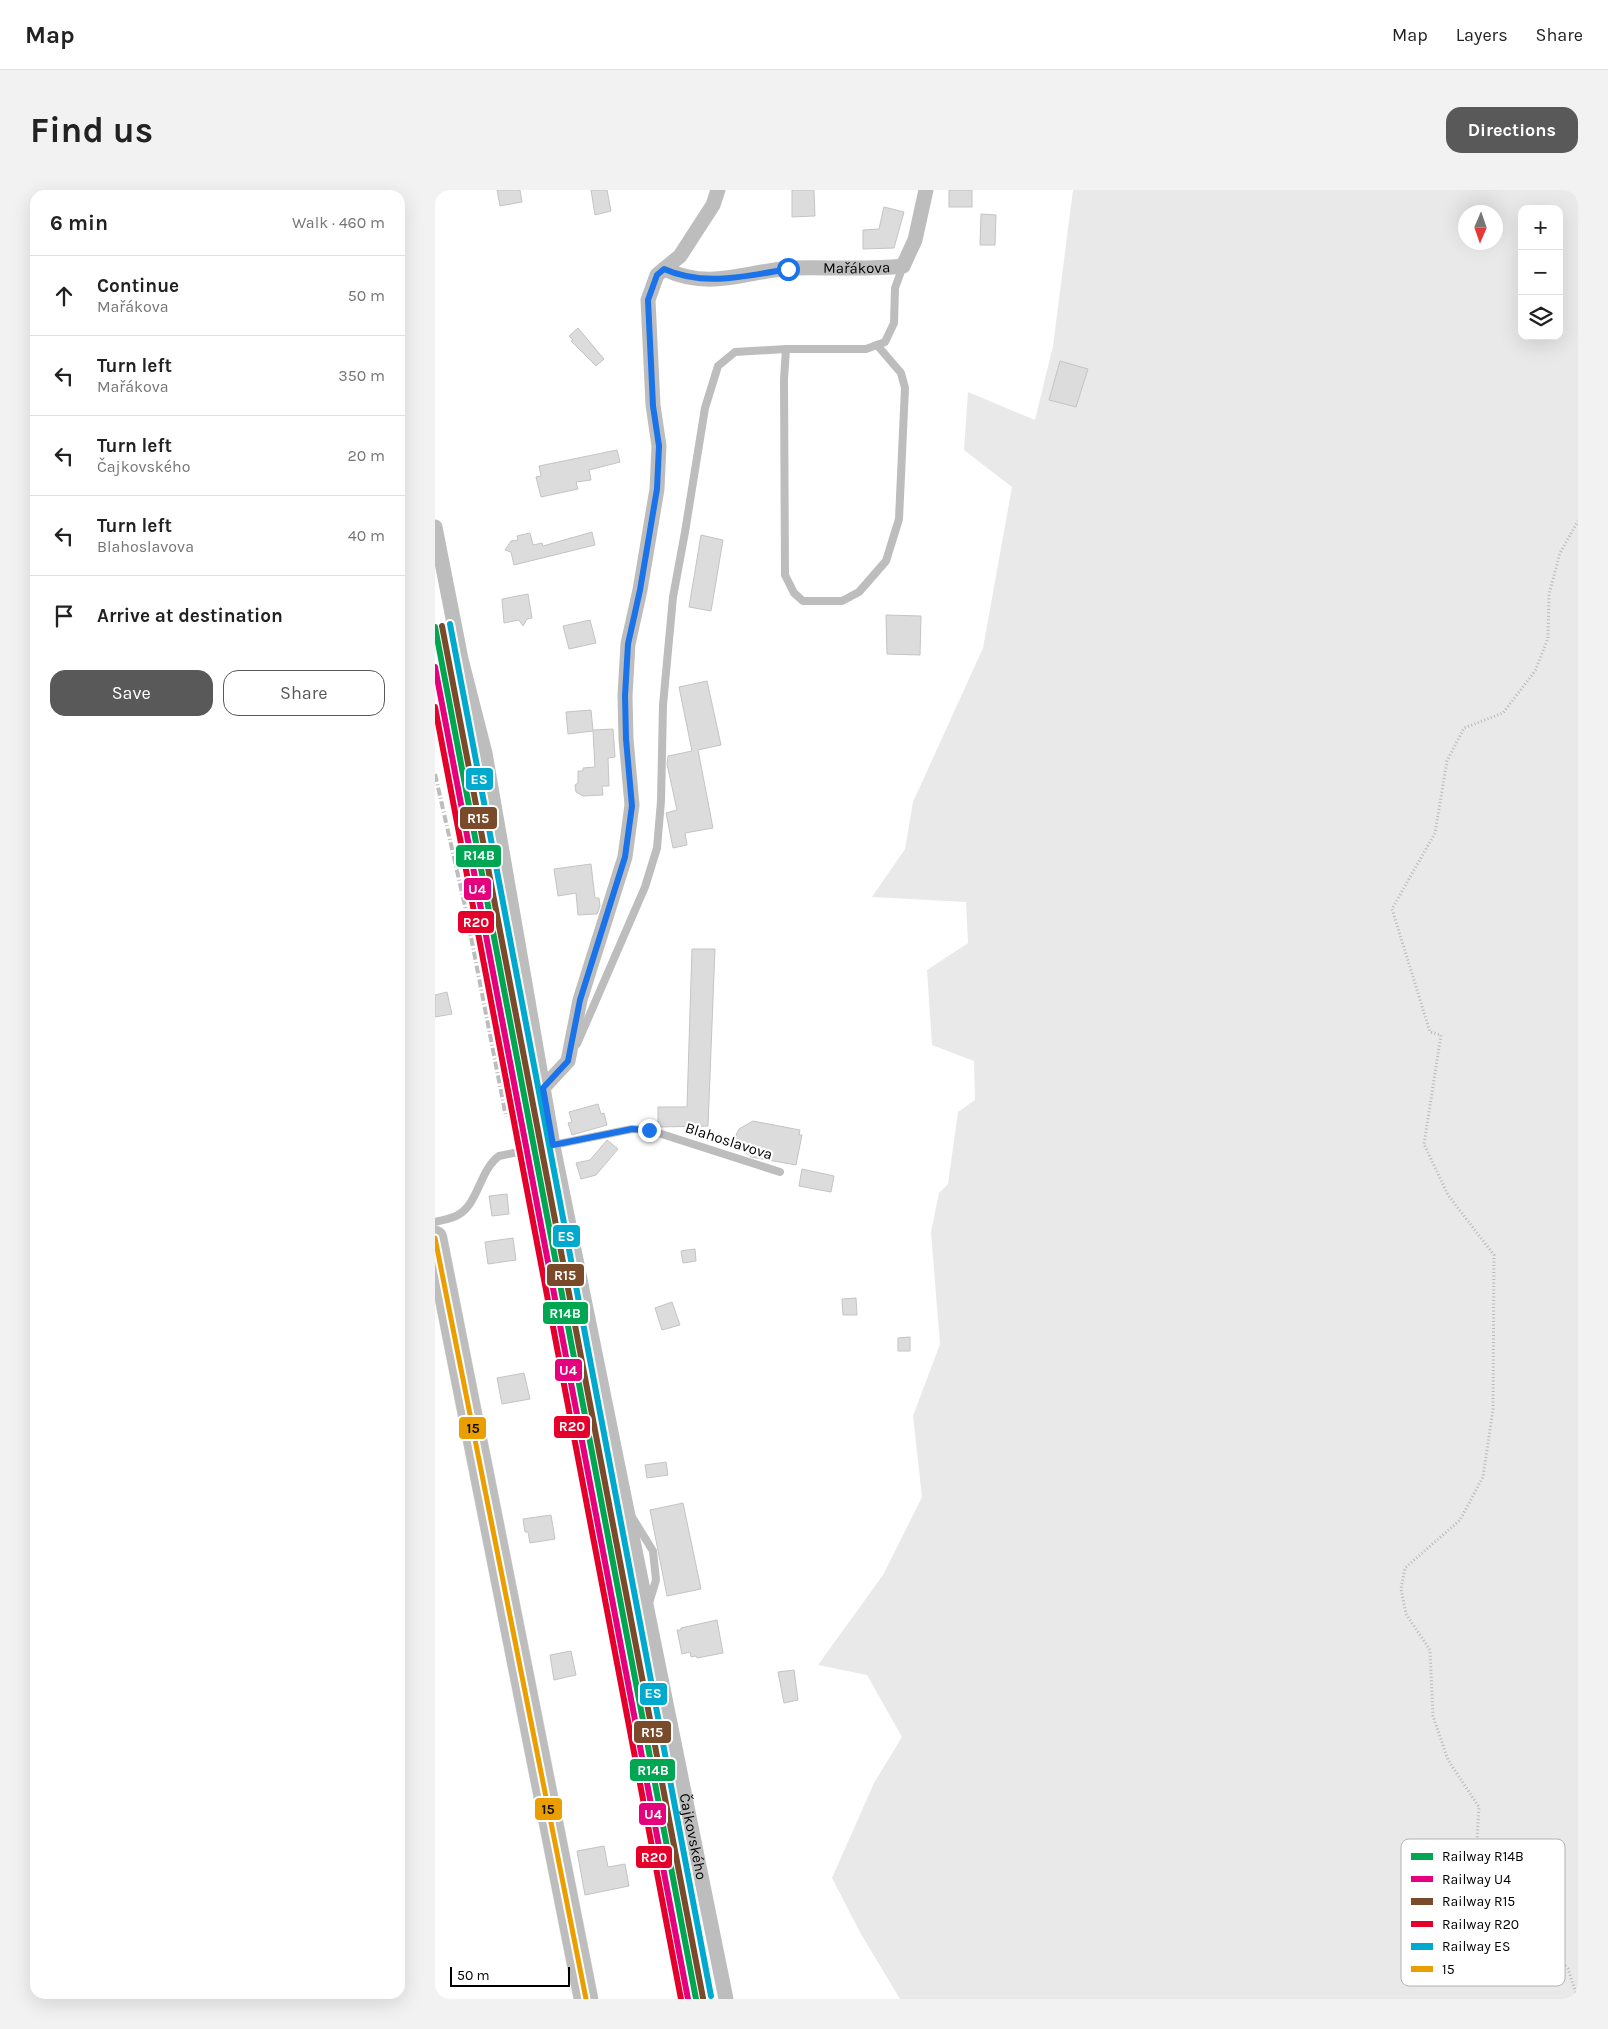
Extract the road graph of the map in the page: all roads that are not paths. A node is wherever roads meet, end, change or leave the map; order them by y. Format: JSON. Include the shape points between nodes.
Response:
{"nodes":[{"id":1,"x":718,"y":190,"type":"edge"},
{"id":2,"x":926,"y":190,"type":"edge"},
{"id":3,"x":903,"y":266,"type":"junction"},
{"id":4,"x":664,"y":269,"type":"junction"},
{"id":5,"x":877,"y":345,"type":"junction"},
{"id":6,"x":786,"y":349,"type":"junction"},
{"id":7,"x":435,"y":527,"type":"edge"},
{"id":8,"x":568,"y":1061,"type":"junction"},
{"id":9,"x":543,"y":1088,"type":"junction"},
{"id":10,"x":553,"y":1145,"type":"junction"},
{"id":11,"x":780,"y":1172,"type":"dead end"},
{"id":12,"x":435,"y":1222,"type":"edge"},
{"id":13,"x":435,"y":1238,"type":"edge"},
{"id":14,"x":586,"y":1999,"type":"edge"},
{"id":15,"x":727,"y":1999,"type":"edge"}],
"edges":[{"from":1,"to":4,"type":"street","via":[[713,205],[680,256]]},
{"from":2,"to":3,"type":"street","via":[[915,240]]},
{"from":3,"to":4,"type":"street","name":"Mařákova","via":[[788,269],[707,279],[677,275]]},
{"from":3,"to":5,"type":"lane","via":[[895,288],[894,323],[885,342]]},
{"from":4,"to":8,"type":"street","via":[[657,275],[648,300],[653,406],[659,446],[657,489],[628,644],[626,739],[632,806],[625,857],[580,1000]]},
{"from":5,"to":6,"type":"lane","via":[[866,349]]},
{"from":5,"to":6,"type":"lane","via":[[901,373],[905,388],[899,519],[886,560],[859,592],[842,601],[803,601],[794,593],[785,575]]},
{"from":6,"to":8,"type":"lane","via":[[735,352],[718,366],[705,408],[667,650],[657,848],[641,896]]},
{"from":7,"to":9,"type":"street","name":"Čajkovského","via":[[461,659],[485,752]]},
{"from":8,"to":9,"type":"street"},
{"from":9,"to":10,"type":"street","name":"Čajkovského"},
{"from":10,"to":11,"type":"lane","name":"Blahoslavova","via":[[632,1129],[649,1130]]},
{"from":10,"to":12,"type":"lane","name":"Blahoslavova","via":[[499,1156],[490,1164],[464,1210],[452,1218]]},
{"from":10,"to":15,"type":"street","name":"Čajkovského"},
{"from":13,"to":14,"type":"main road"}]}
